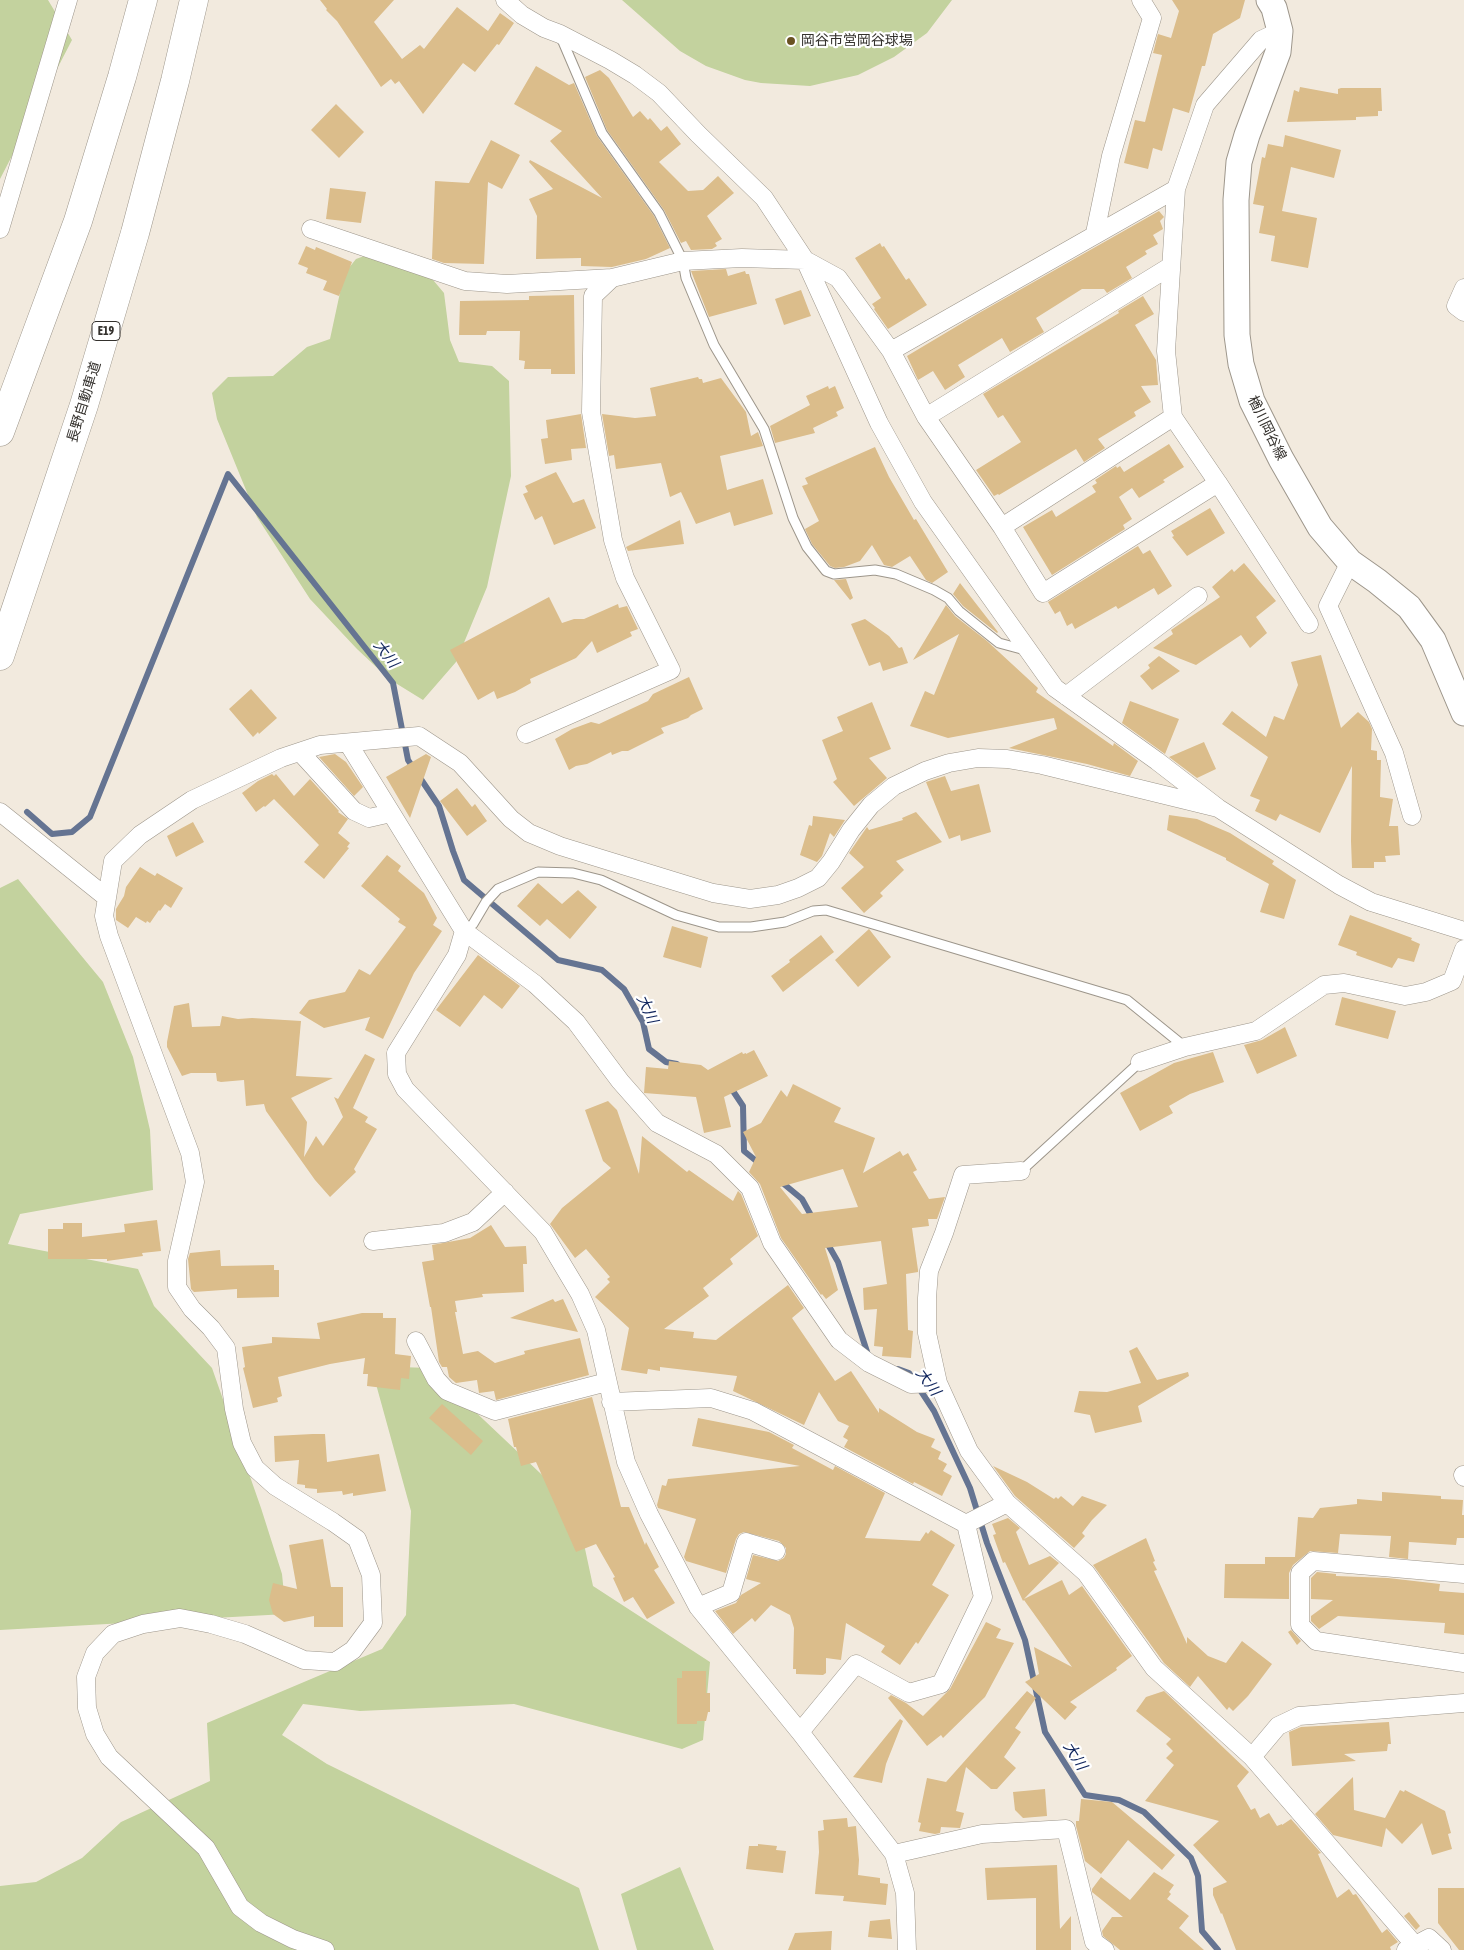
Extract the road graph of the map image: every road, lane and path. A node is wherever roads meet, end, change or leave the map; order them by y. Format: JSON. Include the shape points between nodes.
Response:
{"nodes":[{"id":1,"x":68,"y":0,"type":"edge"},
{"id":2,"x":143,"y":0,"type":"edge"},
{"id":3,"x":194,"y":0,"type":"edge"},
{"id":4,"x":505,"y":0,"type":"edge"},
{"id":5,"x":1141,"y":0,"type":"edge"},
{"id":6,"x":1269,"y":0,"type":"edge"},
{"id":7,"x":1280,"y":31,"type":"junction"},
{"id":8,"x":560,"y":34,"type":"junction"},
{"id":9,"x":1176,"y":189,"type":"junction"},
{"id":10,"x":0,"y":229,"type":"edge"},
{"id":11,"x":311,"y":229,"type":"dead end"},
{"id":12,"x":1095,"y":233,"type":"junction"},
{"id":13,"x":805,"y":260,"type":"junction"},
{"id":14,"x":683,"y":262,"type":"junction"},
{"id":15,"x":1171,"y":266,"type":"junction"},
{"id":16,"x":612,"y":278,"type":"junction"},
{"id":17,"x":1464,"y":288,"type":"edge"},
{"id":18,"x":1464,"y":312,"type":"edge"},
{"id":19,"x":892,"y":351,"type":"junction"},
{"id":20,"x":1173,"y":417,"type":"junction"},
{"id":21,"x":926,"y":418,"type":"junction"},
{"id":22,"x":0,"y":432,"type":"edge"},
{"id":23,"x":1218,"y":483,"type":"junction"},
{"id":24,"x":1002,"y":527,"type":"junction"},
{"id":25,"x":1350,"y":562,"type":"junction"},
{"id":26,"x":1198,"y":596,"type":"dead end"},
{"id":27,"x":1309,"y":624,"type":"dead end"},
{"id":28,"x":1027,"y":651,"type":"junction"},
{"id":29,"x":0,"y":656,"type":"edge"},
{"id":30,"x":1066,"y":696,"type":"junction"},
{"id":31,"x":1464,"y":713,"type":"edge"},
{"id":32,"x":526,"y":734,"type":"dead end"},
{"id":33,"x":348,"y":743,"type":"junction"},
{"id":34,"x":300,"y":752,"type":"junction"},
{"id":35,"x":1218,"y":808,"type":"junction"},
{"id":36,"x":0,"y":812,"type":"edge"},
{"id":37,"x":391,"y":813,"type":"junction"},
{"id":38,"x":1412,"y":816,"type":"dead end"},
{"id":39,"x":106,"y":897,"type":"junction"},
{"id":40,"x":464,"y":931,"type":"junction"},
{"id":41,"x":1464,"y":931,"type":"edge"},
{"id":42,"x":1464,"y":949,"type":"edge"},
{"id":43,"x":1185,"y":1047,"type":"junction"},
{"id":44,"x":1140,"y":1062,"type":"joint"},
{"id":45,"x":1021,"y":1171,"type":"joint"},
{"id":46,"x":505,"y":1192,"type":"junction"},
{"id":47,"x":372,"y":1241,"type":"dead end"},
{"id":48,"x":416,"y":1341,"type":"dead end"},
{"id":49,"x":607,"y":1382,"type":"junction"},
{"id":50,"x":938,"y":1383,"type":"junction"},
{"id":51,"x":611,"y":1402,"type":"junction"},
{"id":52,"x":1007,"y":1503,"type":"junction"},
{"id":53,"x":966,"y":1524,"type":"junction"},
{"id":54,"x":776,"y":1551,"type":"dead end"},
{"id":55,"x":1464,"y":1574,"type":"edge"},
{"id":56,"x":698,"y":1606,"type":"junction"},
{"id":57,"x":1464,"y":1662,"type":"edge"},
{"id":58,"x":1464,"y":1703,"type":"edge"},
{"id":59,"x":800,"y":1732,"type":"junction"},
{"id":60,"x":1252,"y":1756,"type":"junction"},
{"id":61,"x":894,"y":1854,"type":"junction"},
{"id":62,"x":1413,"y":1948,"type":"edge"},
{"id":63,"x":325,"y":1950,"type":"edge"},
{"id":64,"x":907,"y":1950,"type":"edge"},
{"id":65,"x":1104,"y":1950,"type":"edge"},
{"id":66,"x":1442,"y":1950,"type":"edge"}],
"edges":[{"from":1,"to":10,"type":"street"},
{"from":2,"to":22,"type":"highway","via":[[78,221]]},
{"from":3,"to":29,"type":"highway","name":"長野自動車道","number":"E19","via":[[127,262],[84,405]]},
{"from":4,"to":8,"type":"street","via":[[522,15]]},
{"from":5,"to":12,"type":"street","via":[[1152,18],[1112,156]]},
{"from":6,"to":7,"type":"main road","name":"楢川岡谷線"},
{"from":7,"to":9,"type":"street","via":[[1261,40],[1205,105]]},
{"from":7,"to":25,"type":"main road","name":"楢川岡谷線","via":[[1278,52],[1239,162],[1236,200],[1237,335],[1241,364],[1252,401],[1320,528]]},
{"from":8,"to":13,"type":"street","via":[[610,60],[659,93],[764,198]]},
{"from":8,"to":14,"type":"lane","via":[[602,133],[659,213]]},
{"from":9,"to":12,"type":"street"},
{"from":9,"to":15,"type":"street"},
{"from":11,"to":16,"type":"street","via":[[465,282],[507,284]]},
{"from":12,"to":19,"type":"street"},
{"from":13,"to":14,"type":"street","via":[[742,258]]},
{"from":13,"to":19,"type":"street","via":[[838,278]]},
{"from":13,"to":28,"type":"street","via":[[879,423],[923,502]]},
{"from":14,"to":16,"type":"street"},
{"from":14,"to":28,"type":"lane","via":[[686,278],[714,345],[764,429],[793,518],[806,547],[826,571],[834,574],[875,570],[904,577],[948,598],[999,643]]},
{"from":15,"to":20,"type":"street","via":[[1166,351]]},
{"from":15,"to":21,"type":"street"},
{"from":16,"to":32,"type":"street","via":[[593,296],[591,412],[613,540],[625,578],[670,670]]},
{"from":17,"to":18,"type":"street","via":[[1456,306]]},
{"from":19,"to":21,"type":"street"},
{"from":20,"to":23,"type":"street"},
{"from":20,"to":24,"type":"street"},
{"from":21,"to":24,"type":"street"},
{"from":23,"to":24,"type":"street","via":[[1043,593]]},
{"from":23,"to":27,"type":"street"},
{"from":25,"to":31,"type":"main road","name":"楢川岡谷線","via":[[1409,607],[1433,640]]},
{"from":25,"to":38,"type":"street","via":[[1328,606],[1394,753]]},
{"from":26,"to":30,"type":"street"},
{"from":28,"to":30,"type":"street","via":[[1055,688]]},
{"from":30,"to":35,"type":"street"},
{"from":33,"to":34,"type":"street","via":[[320,745]]},
{"from":33,"to":35,"type":"street","via":[[419,736],[460,763],[510,819],[529,834],[714,893],[750,899],[778,895],[818,878],[871,805],[894,786],[925,771],[978,758],[1042,765]]},
{"from":33,"to":37,"type":"street"},
{"from":34,"to":37,"type":"street","via":[[354,811],[369,818]]},
{"from":34,"to":39,"type":"street","via":[[192,800],[140,835],[113,861]]},
{"from":35,"to":41,"type":"street","via":[[1371,902]]},
{"from":36,"to":39,"type":"street"},
{"from":37,"to":40,"type":"street"},
{"from":39,"to":63,"type":"street","via":[[104,916],[109,936],[190,1153],[195,1182],[177,1260],[177,1287],[192,1310],[226,1348],[234,1409],[242,1443],[254,1468],[275,1486],[357,1539],[371,1575],[373,1623],[353,1650],[335,1662],[304,1660],[245,1634],[211,1624],[180,1618],[143,1624],[113,1634],[94,1653],[86,1677],[87,1708],[95,1734],[109,1757],[206,1848],[240,1907],[269,1927]]},
{"from":40,"to":43,"type":"lane","via":[[498,889],[538,872],[573,873],[601,880],[676,914],[719,927],[785,922],[813,911],[826,910],[1126,1000]]},
{"from":40,"to":46,"type":"street","via":[[458,955],[396,1053],[397,1074],[405,1089]]},
{"from":40,"to":50,"type":"street","via":[[535,984],[576,1022],[620,1081],[657,1123],[716,1154],[750,1188],[772,1243],[839,1340],[868,1363],[912,1384]]},
{"from":42,"to":43,"type":"street","via":[[1452,981],[1426,992],[1405,996],[1344,984],[1324,985],[1256,1031]]},
{"from":43,"to":44,"type":"street"},
{"from":44,"to":45,"type":"lane"},
{"from":45,"to":50,"type":"street","via":[[963,1175],[929,1271],[926,1333]]},
{"from":46,"to":47,"type":"street","via":[[472,1222],[444,1233]]},
{"from":46,"to":49,"type":"street","via":[[543,1232],[580,1294],[596,1330]]},
{"from":48,"to":49,"type":"street","via":[[436,1380],[447,1391],[496,1410]]},
{"from":49,"to":51,"type":"street"},
{"from":50,"to":52,"type":"street","via":[[969,1451]]},
{"from":51,"to":53,"type":"street","via":[[710,1398],[753,1411]]},
{"from":51,"to":56,"type":"street","via":[[626,1462],[649,1514]]},
{"from":52,"to":53,"type":"street"},
{"from":52,"to":60,"type":"street","via":[[1086,1573],[1154,1668]]},
{"from":53,"to":59,"type":"street","via":[[983,1597],[941,1684],[909,1693],[856,1664]]},
{"from":54,"to":56,"type":"street","via":[[746,1542],[731,1593]]},
{"from":55,"to":57,"type":"street","via":[[1313,1561],[1300,1573],[1300,1626],[1316,1641]]},
{"from":56,"to":59,"type":"street"},
{"from":58,"to":60,"type":"street","via":[[1299,1716],[1278,1726]]},
{"from":59,"to":61,"type":"street"},
{"from":60,"to":62,"type":"street"},
{"from":61,"to":64,"type":"street","via":[[905,1893]]},
{"from":61,"to":65,"type":"street","via":[[982,1834],[1066,1829],[1094,1942]]},
{"from":62,"to":66,"type":"street","via":[[1429,1938]]}]}
